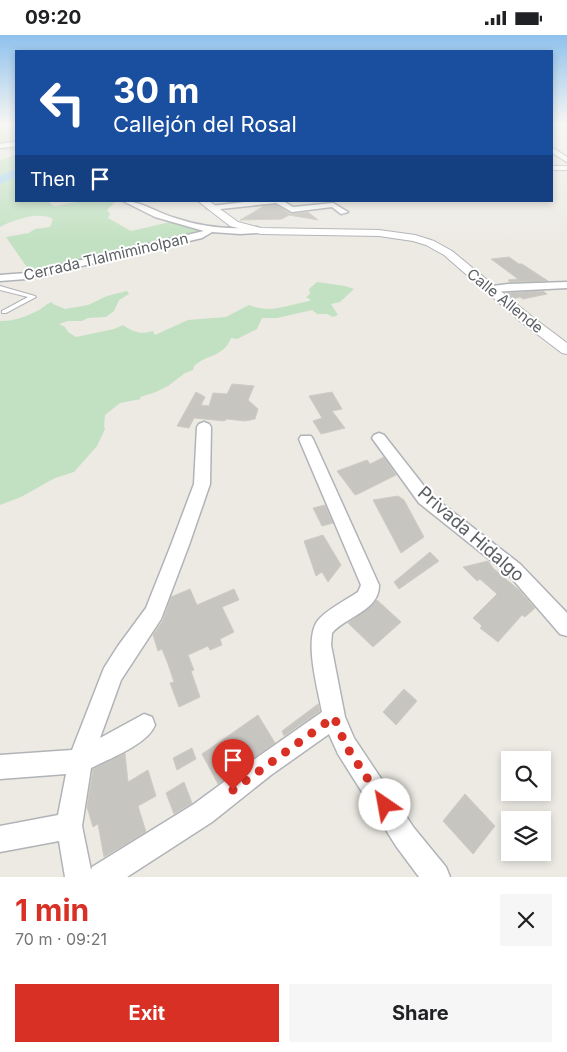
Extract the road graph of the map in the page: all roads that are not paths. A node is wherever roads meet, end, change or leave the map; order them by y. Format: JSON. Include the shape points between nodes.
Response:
{"nodes":[{"id":1,"x":553,"y":163,"type":"edge"},
{"id":2,"x":567,"y":168,"type":"edge"},
{"id":3,"x":553,"y":169,"type":"edge"},
{"id":4,"x":129,"y":202,"type":"edge"},
{"id":5,"x":260,"y":202,"type":"edge"},
{"id":6,"x":279,"y":202,"type":"edge"},
{"id":7,"x":207,"y":205,"type":"edge"},
{"id":8,"x":344,"y":211,"type":"dead end"},
{"id":9,"x":208,"y":229,"type":"junction"},
{"id":10,"x":257,"y":230,"type":"junction"},
{"id":11,"x":0,"y":278,"type":"edge"},
{"id":12,"x":567,"y":285,"type":"edge"},
{"id":13,"x":0,"y":287,"type":"edge"},
{"id":14,"x":6,"y":289,"type":"junction"},
{"id":15,"x":489,"y":289,"type":"junction"},
{"id":16,"x":0,"y":293,"type":"edge"},
{"id":17,"x":4,"y":312,"type":"dead end"},
{"id":18,"x":567,"y":350,"type":"edge"},
{"id":19,"x":204,"y":427,"type":"dead end"},
{"id":20,"x":379,"y":438,"type":"dead end"},
{"id":21,"x":306,"y":439,"type":"dead end"},
{"id":22,"x":567,"y":627,"type":"edge"},
{"id":23,"x":334,"y":717,"type":"junction"},
{"id":24,"x":144,"y":725,"type":"dead end"},
{"id":25,"x":80,"y":761,"type":"junction"},
{"id":26,"x":0,"y":767,"type":"edge"},
{"id":27,"x":69,"y":826,"type":"junction"},
{"id":28,"x":0,"y":839,"type":"edge"},
{"id":29,"x":79,"y":877,"type":"edge"},
{"id":30,"x":102,"y":877,"type":"edge"},
{"id":31,"x":436,"y":877,"type":"edge"}],
"edges":[{"from":1,"to":2,"type":"street"},
{"from":2,"to":3,"type":"street"},
{"from":4,"to":9,"type":"street","via":[[170,220]]},
{"from":5,"to":7,"type":"street"},
{"from":6,"to":8,"type":"street","via":[[292,210],[333,205]]},
{"from":7,"to":10,"type":"street","name":"Calle Allende","via":[[234,224]]},
{"from":9,"to":10,"type":"street"},
{"from":9,"to":11,"type":"street","name":"Cerrada Tlalmiminolpan","via":[[199,236],[26,276]]},
{"from":10,"to":15,"type":"street","name":"Calle Allende","via":[[415,238],[445,251]]},
{"from":12,"to":15,"type":"street","via":[[513,285]]},
{"from":13,"to":14,"type":"lane"},
{"from":14,"to":16,"type":"lane"},
{"from":14,"to":17,"type":"lane","via":[[33,297]]},
{"from":15,"to":18,"type":"street","name":"Calle Allende"},
{"from":19,"to":25,"type":"street","via":[[202,484],[180,545],[154,613],[112,675]]},
{"from":20,"to":22,"type":"street","name":"Privada Hidalgo","via":[[425,499],[514,569]]},
{"from":21,"to":23,"type":"street","via":[[370,585],[370,592],[365,598],[326,625],[322,632],[321,645]]},
{"from":23,"to":30,"type":"street","via":[[203,813]]},
{"from":23,"to":31,"type":"street","via":[[350,752],[405,837]]},
{"from":24,"to":25,"type":"street"},
{"from":25,"to":26,"type":"street"},
{"from":25,"to":27,"type":"street"},
{"from":27,"to":28,"type":"street"},
{"from":27,"to":29,"type":"street"}]}
